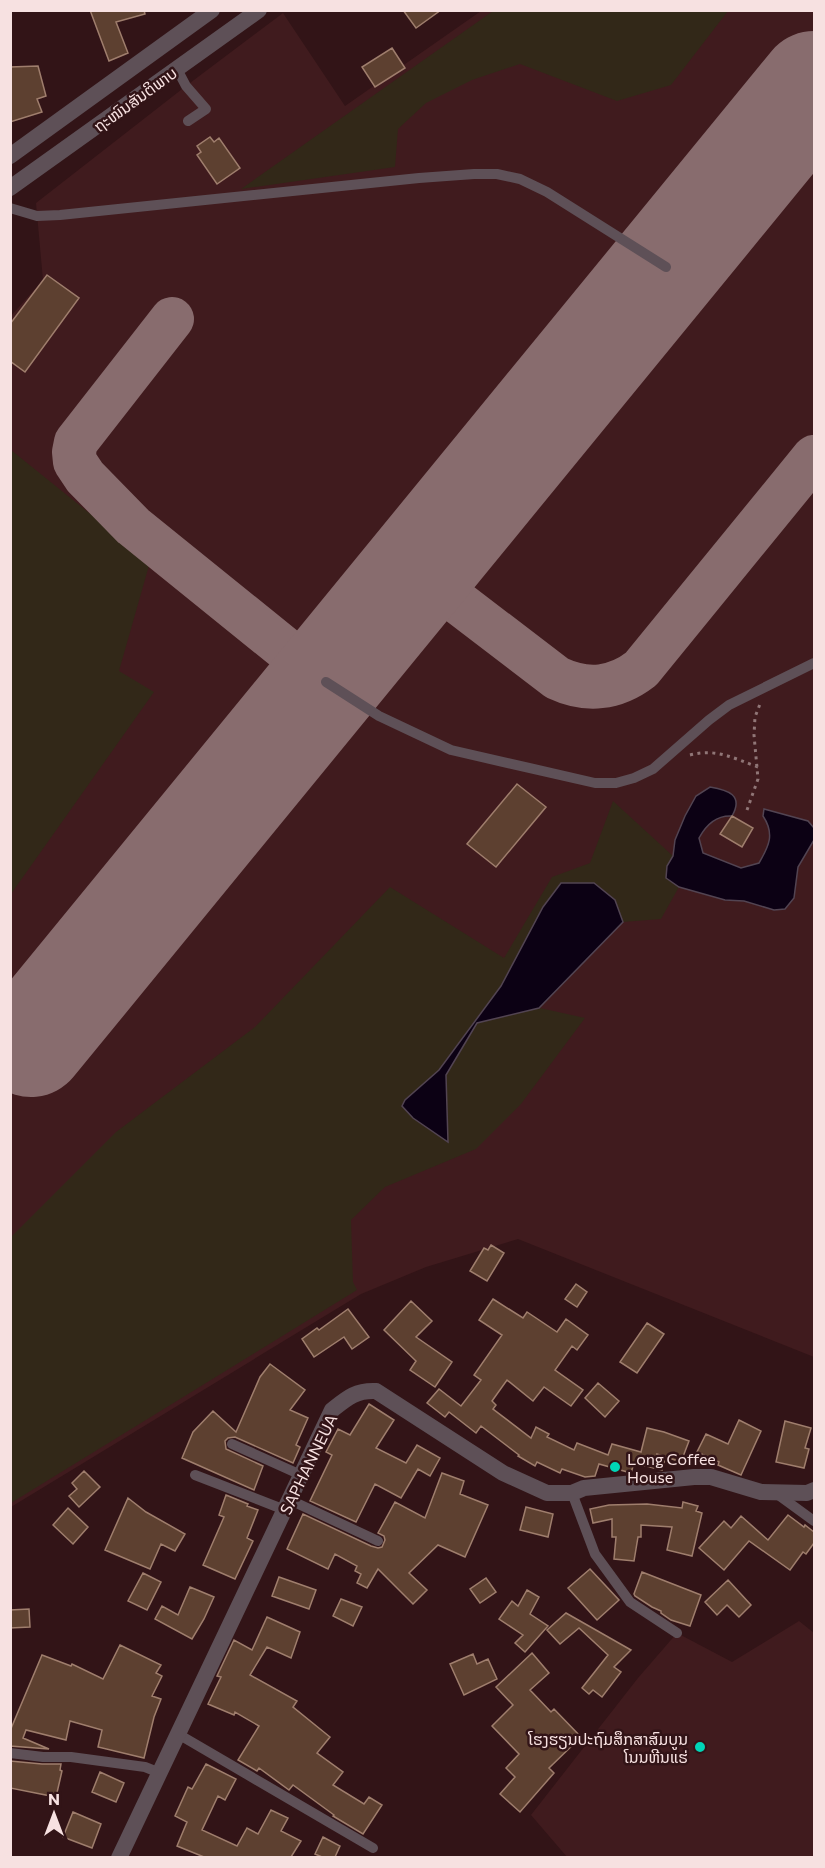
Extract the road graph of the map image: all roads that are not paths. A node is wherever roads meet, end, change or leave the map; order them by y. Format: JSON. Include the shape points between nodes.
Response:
{"nodes":[{"id":1,"x":212,"y":10,"type":"edge"},
{"id":2,"x":259,"y":10,"type":"edge"},
{"id":3,"x":177,"y":69,"type":"junction"},
{"id":4,"x":188,"y":121,"type":"dead end"},
{"id":5,"x":10,"y":156,"type":"edge"},
{"id":6,"x":10,"y":188,"type":"edge"},
{"id":7,"x":10,"y":208,"type":"edge"},
{"id":8,"x":666,"y":267,"type":"dead end"},
{"id":9,"x":814,"y":663,"type":"edge"},
{"id":10,"x":326,"y":682,"type":"dead end"},
{"id":11,"x":232,"y":1444,"type":"dead end"},
{"id":12,"x":195,"y":1475,"type":"dead end"},
{"id":13,"x":301,"y":1475,"type":"junction"},
{"id":14,"x":814,"y":1490,"type":"edge"},
{"id":15,"x":572,"y":1493,"type":"junction"},
{"id":16,"x":777,"y":1493,"type":"junction"},
{"id":17,"x":287,"y":1505,"type":"junction"},
{"id":18,"x":814,"y":1521,"type":"edge"},
{"id":19,"x":378,"y":1541,"type":"dead end"},
{"id":20,"x":678,"y":1633,"type":"dead end"},
{"id":21,"x":178,"y":1734,"type":"junction"},
{"id":22,"x":10,"y":1753,"type":"edge"},
{"id":23,"x":160,"y":1773,"type":"junction"},
{"id":24,"x":373,"y":1848,"type":"dead end"},
{"id":25,"x":119,"y":1857,"type":"edge"}],
"edges":[{"from":1,"to":5,"type":"street","name":"ຖະໜົນສັນຕິພາບ"},
{"from":2,"to":3,"type":"street","name":"ຖະໜົນສັນຕິພາບ"},
{"from":3,"to":4,"type":"lane","via":[[206,109]]},
{"from":3,"to":6,"type":"street","name":"ຖະໜົນສັນຕິພາບ"},
{"from":7,"to":8,"type":"lane","via":[[38,216],[60,215],[408,179],[497,174],[520,179],[547,192]]},
{"from":9,"to":10,"type":"lane","via":[[729,705],[653,769],[616,783],[595,783],[451,750],[379,716]]},
{"from":11,"to":13,"type":"lane"},
{"from":12,"to":17,"type":"lane"},
{"from":13,"to":15,"type":"street","name":"SAPHANNEUA","via":[[332,1410],[363,1390],[376,1391],[503,1473],[547,1493]]},
{"from":13,"to":17,"type":"street","name":"SAPHANNEUA"},
{"from":14,"to":16,"type":"street","name":"SAPHANNEUA"},
{"from":15,"to":16,"type":"street","name":"SAPHANNEUA","via":[[584,1488],[694,1477],[711,1477]]},
{"from":15,"to":20,"type":"lane","via":[[595,1554],[630,1602]]},
{"from":16,"to":18,"type":"lane"},
{"from":17,"to":19,"type":"lane"},
{"from":17,"to":21,"type":"street","name":"SAPHANNEUA"},
{"from":21,"to":23,"type":"street","name":"SAPHANNEUA"},
{"from":21,"to":24,"type":"lane"},
{"from":22,"to":23,"type":"lane","via":[[71,1757],[145,1767]]},
{"from":23,"to":25,"type":"street","name":"SAPHANNEUA"}]}
